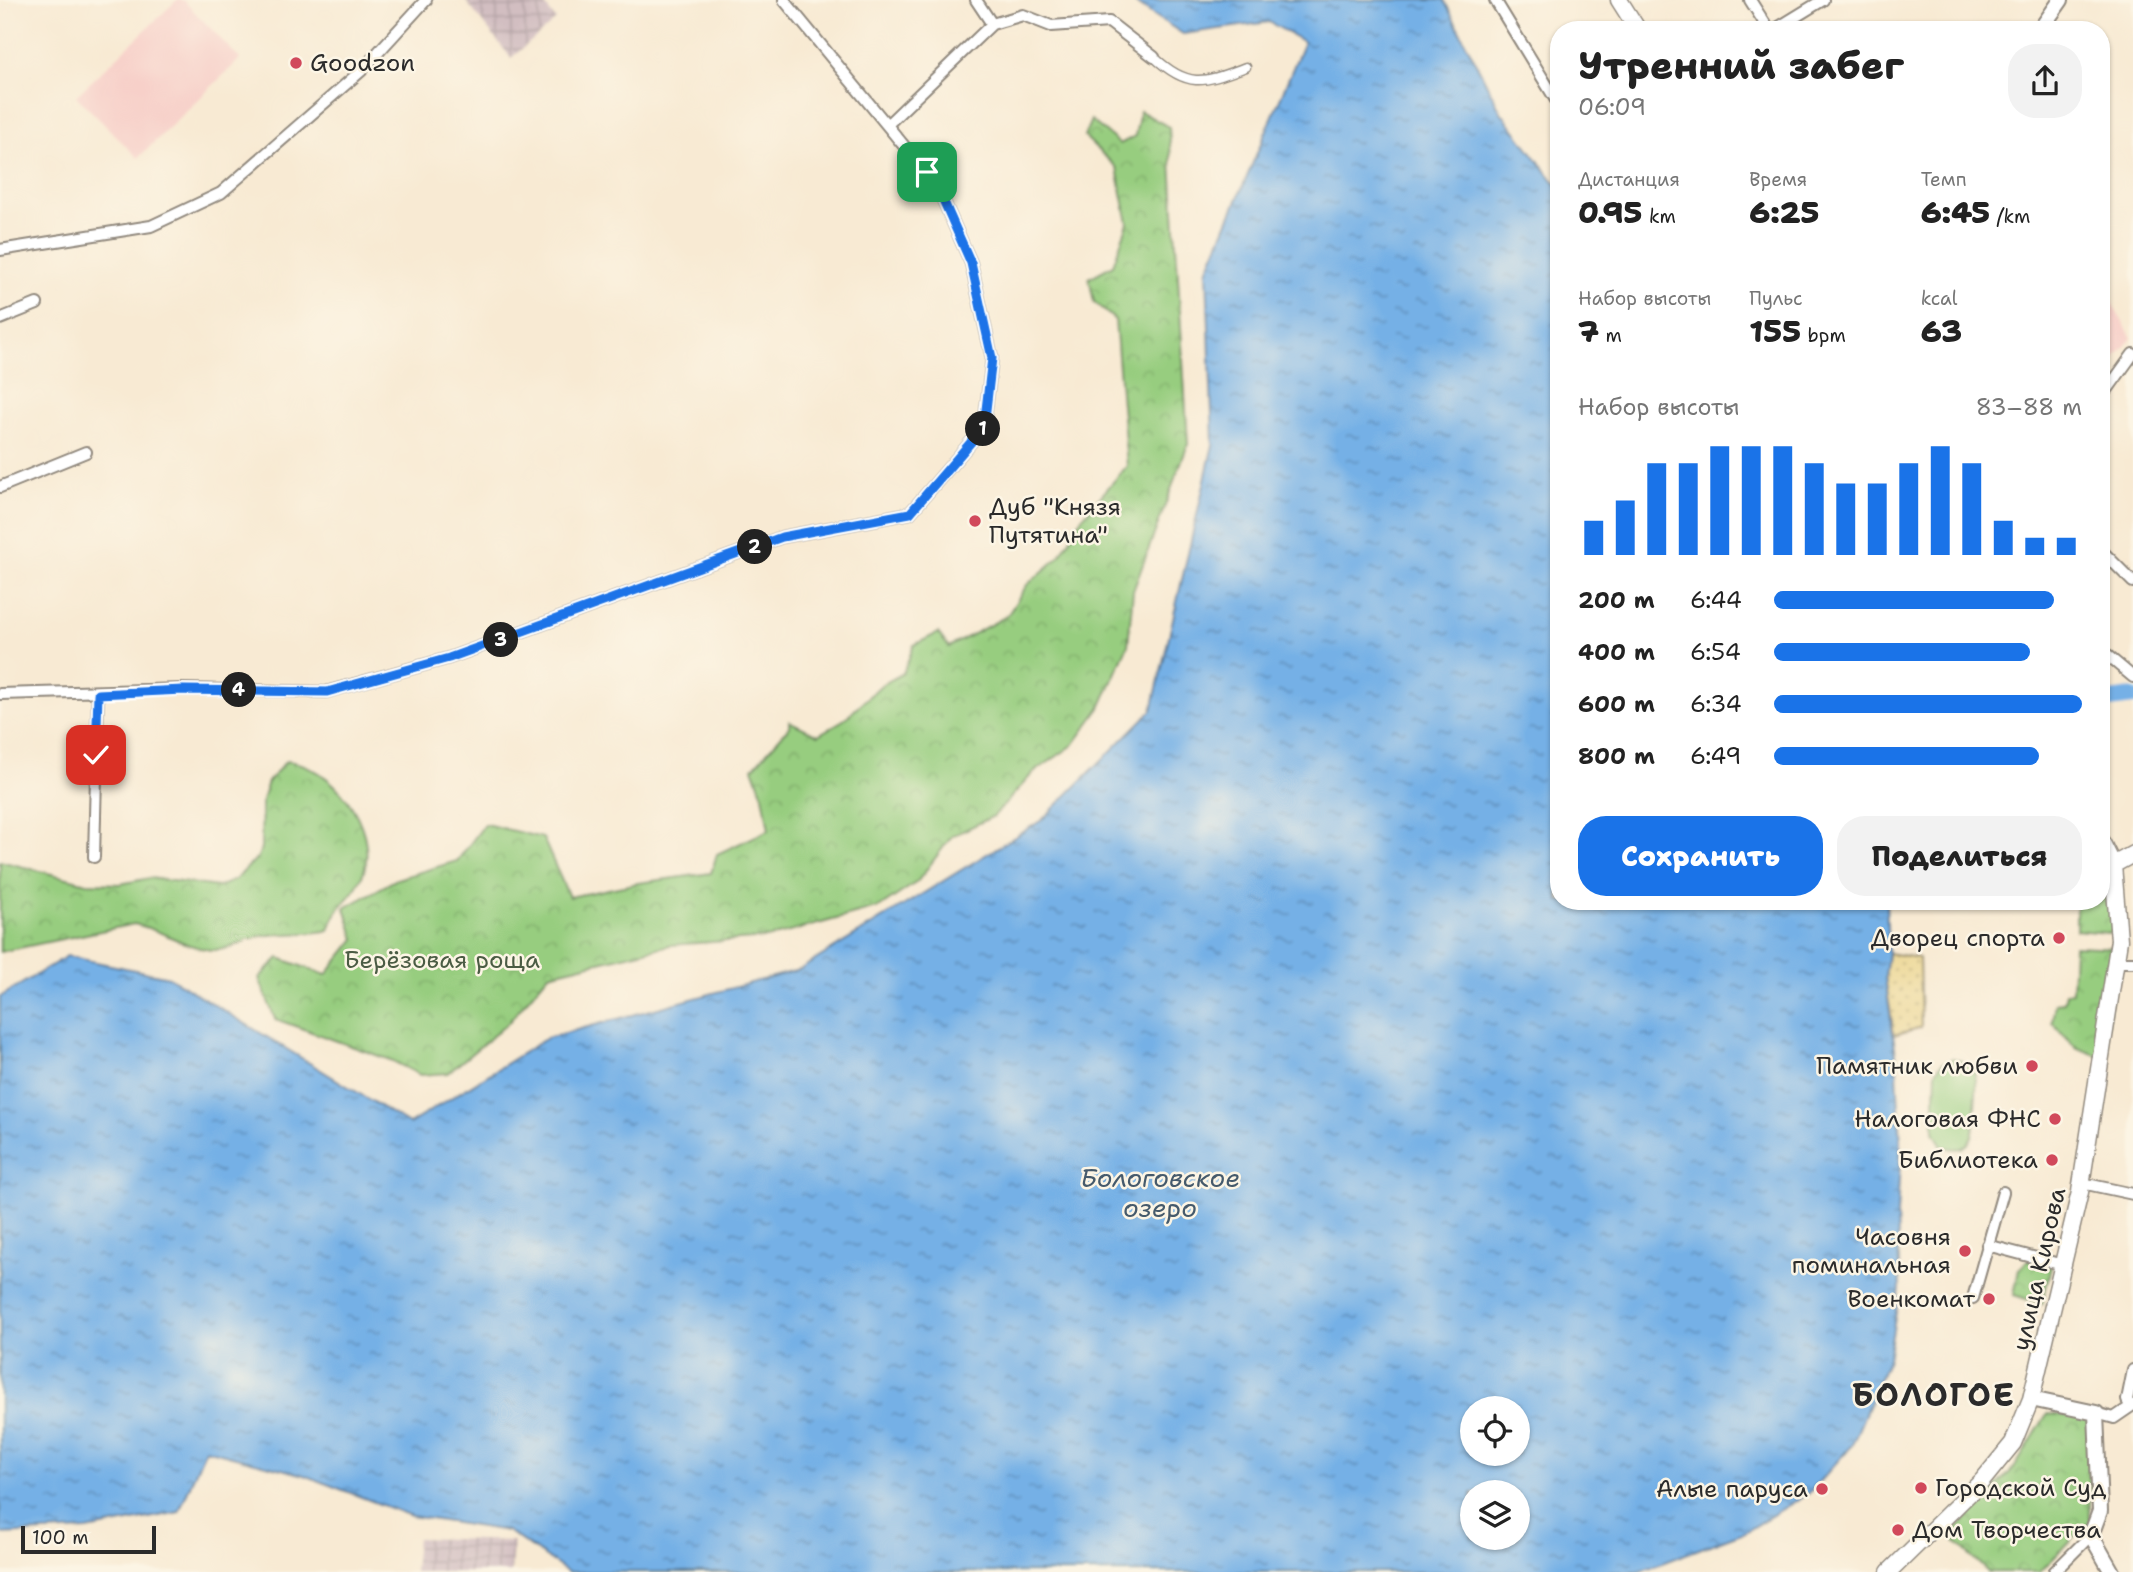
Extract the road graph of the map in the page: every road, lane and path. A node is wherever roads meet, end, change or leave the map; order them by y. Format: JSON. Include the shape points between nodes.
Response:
{"nodes":[{"id":1,"x":426,"y":0,"type":"edge"},
{"id":2,"x":784,"y":0,"type":"edge"},
{"id":3,"x":976,"y":0,"type":"edge"},
{"id":4,"x":1495,"y":0,"type":"edge"},
{"id":5,"x":1619,"y":0,"type":"edge"},
{"id":6,"x":1750,"y":0,"type":"edge"},
{"id":7,"x":1823,"y":0,"type":"edge"},
{"id":8,"x":2061,"y":0,"type":"edge"},
{"id":9,"x":1632,"y":21,"type":"edge"},
{"id":10,"x":1765,"y":21,"type":"edge"},
{"id":11,"x":1787,"y":21,"type":"edge"},
{"id":12,"x":2046,"y":21,"type":"edge"},
{"id":13,"x":992,"y":24,"type":"junction"},
{"id":14,"x":1154,"y":57,"type":"joint"},
{"id":15,"x":1246,"y":67,"type":"dead end"},
{"id":16,"x":1550,"y":90,"type":"edge"},
{"id":17,"x":888,"y":124,"type":"junction"},
{"id":18,"x":0,"y":250,"type":"edge"},
{"id":19,"x":37,"y":304,"type":"dead end"},
{"id":20,"x":0,"y":318,"type":"edge"},
{"id":21,"x":2133,"y":354,"type":"edge"},
{"id":22,"x":2110,"y":386,"type":"edge"},
{"id":23,"x":86,"y":452,"type":"dead end"},
{"id":24,"x":0,"y":487,"type":"edge"},
{"id":25,"x":2110,"y":559,"type":"edge"},
{"id":26,"x":2133,"y":582,"type":"edge"},
{"id":27,"x":2110,"y":658,"type":"edge"},
{"id":28,"x":2133,"y":677,"type":"edge"},
{"id":29,"x":0,"y":694,"type":"edge"},
{"id":30,"x":98,"y":694,"type":"junction"},
{"id":31,"x":2133,"y":854,"type":"edge"},
{"id":32,"x":94,"y":858,"type":"dead end"},
{"id":33,"x":2110,"y":859,"type":"edge"},
{"id":34,"x":2113,"y":865,"type":"junction"},
{"id":35,"x":2116,"y":962,"type":"junction"},
{"id":36,"x":2133,"y":962,"type":"edge"},
{"id":37,"x":2082,"y":1183,"type":"junction"},
{"id":38,"x":2003,"y":1192,"type":"dead end"},
{"id":39,"x":2133,"y":1194,"type":"edge"},
{"id":40,"x":1987,"y":1245,"type":"junction"},
{"id":41,"x":2063,"y":1265,"type":"junction"},
{"id":42,"x":1973,"y":1298,"type":"dead end"},
{"id":43,"x":2133,"y":1370,"type":"edge"},
{"id":44,"x":2031,"y":1399,"type":"junction"},
{"id":45,"x":2132,"y":1406,"type":"edge"},
{"id":46,"x":2096,"y":1413,"type":"junction"},
{"id":47,"x":2091,"y":1535,"type":"junction"},
{"id":48,"x":1889,"y":1572,"type":"edge"},
{"id":49,"x":2054,"y":1572,"type":"edge"},
{"id":50,"x":2112,"y":1572,"type":"edge"}],
"edges":[{"from":1,"to":18,"type":"street","via":[[361,71],[221,193],[151,226]]},
{"from":2,"to":17,"type":"street"},
{"from":3,"to":13,"type":"street"},
{"from":4,"to":16,"type":"street"},
{"from":5,"to":9,"type":"main road"},
{"from":6,"to":10,"type":"street"},
{"from":7,"to":11,"type":"street"},
{"from":8,"to":12,"type":"street"},
{"from":13,"to":14,"type":"street","via":[[1023,15],[1051,26],[1109,22]]},
{"from":13,"to":17,"type":"street"},
{"from":14,"to":15,"type":"street","via":[[1174,76],[1209,81]]},
{"from":17,"to":30,"type":"street","via":[[937,186],[963,243],[992,358],[984,427],[910,513],[782,537],[449,658],[327,692]]},
{"from":19,"to":20,"type":"street"},
{"from":21,"to":22,"type":"street"},
{"from":23,"to":24,"type":"street"},
{"from":25,"to":26,"type":"street"},
{"from":27,"to":28,"type":"street"},
{"from":29,"to":30,"type":"street"},
{"from":30,"to":32,"type":"street"},
{"from":31,"to":34,"type":"main road"},
{"from":33,"to":34,"type":"main road","name":"улица Кирова"},
{"from":34,"to":35,"type":"main road","name":"улица Кирова","via":[[2119,940]]},
{"from":35,"to":36,"type":"street"},
{"from":35,"to":37,"type":"main road","name":"улица Кирова"},
{"from":37,"to":39,"type":"street"},
{"from":37,"to":41,"type":"main road","name":"улица Кирова"},
{"from":38,"to":40,"type":"street"},
{"from":40,"to":41,"type":"street"},
{"from":40,"to":42,"type":"street"},
{"from":41,"to":44,"type":"main road","name":"улица Кирова"},
{"from":43,"to":45,"type":"street","via":[[2127,1400]]},
{"from":44,"to":46,"type":"street"},
{"from":44,"to":48,"type":"main road","name":"улица Кирова","via":[[2012,1443],[1982,1481]]},
{"from":45,"to":46,"type":"street","via":[[2114,1418]]},
{"from":46,"to":47,"type":"street","via":[[2100,1511]]},
{"from":47,"to":49,"type":"street"},
{"from":47,"to":50,"type":"street"}]}
